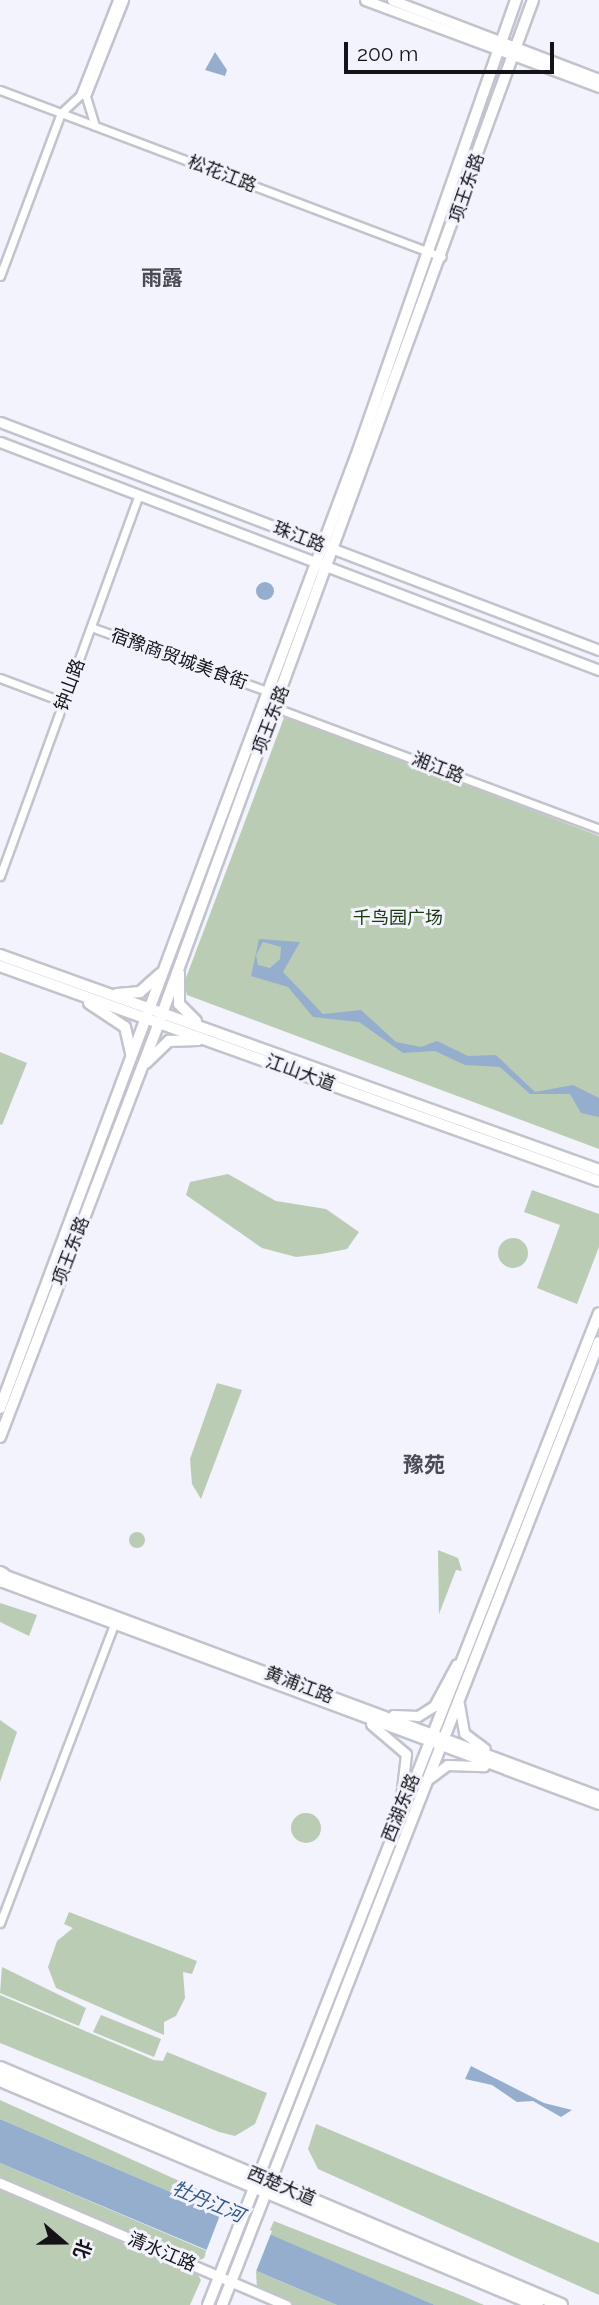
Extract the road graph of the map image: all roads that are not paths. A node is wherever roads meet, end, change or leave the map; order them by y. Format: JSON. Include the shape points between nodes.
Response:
{"nodes":[{"id":1,"x":117,"y":0,"type":"edge"},
{"id":2,"x":124,"y":0,"type":"edge"},
{"id":3,"x":365,"y":0,"type":"edge"},
{"id":4,"x":392,"y":0,"type":"edge"},
{"id":5,"x":516,"y":0,"type":"edge"},
{"id":6,"x":533,"y":0,"type":"edge"},
{"id":7,"x":508,"y":49,"type":"junction"},
{"id":8,"x":599,"y":79,"type":"edge"},
{"id":9,"x":599,"y":87,"type":"edge"},
{"id":10,"x":0,"y":93,"type":"edge"},
{"id":11,"x":60,"y":115,"type":"junction"},
{"id":12,"x":95,"y":126,"type":"junction"},
{"id":13,"x":429,"y":254,"type":"junction"},
{"id":14,"x":442,"y":259,"type":"junction"},
{"id":15,"x":0,"y":276,"type":"edge"},
{"id":16,"x":0,"y":422,"type":"edge"},
{"id":17,"x":0,"y":442,"type":"edge"},
{"id":18,"x":139,"y":495,"type":"junction"},
{"id":19,"x":321,"y":545,"type":"junction"},
{"id":20,"x":334,"y":550,"type":"junction"},
{"id":21,"x":315,"y":563,"type":"junction"},
{"id":22,"x":328,"y":567,"type":"junction"},
{"id":23,"x":91,"y":626,"type":"junction"},
{"id":24,"x":599,"y":650,"type":"edge"},
{"id":25,"x":599,"y":670,"type":"edge"},
{"id":26,"x":0,"y":678,"type":"edge"},
{"id":27,"x":267,"y":691,"type":"junction"},
{"id":28,"x":64,"y":702,"type":"junction"},
{"id":29,"x":276,"y":708,"type":"junction"},
{"id":30,"x":599,"y":829,"type":"edge"},
{"id":31,"x":0,"y":876,"type":"edge"},
{"id":32,"x":0,"y":955,"type":"edge"},
{"id":33,"x":176,"y":957,"type":"junction"},
{"id":34,"x":0,"y":966,"type":"edge"},
{"id":35,"x":69,"y":985,"type":"junction"},
{"id":36,"x":149,"y":1014,"type":"junction"},
{"id":37,"x":161,"y":1018,"type":"junction"},
{"id":38,"x":223,"y":1040,"type":"junction"},
{"id":39,"x":130,"y":1083,"type":"junction"},
{"id":40,"x":599,"y":1168,"type":"edge"},
{"id":41,"x":599,"y":1184,"type":"edge"},
{"id":42,"x":599,"y":1313,"type":"edge"},
{"id":43,"x":599,"y":1342,"type":"edge"},
{"id":44,"x":0,"y":1408,"type":"edge"},
{"id":45,"x":0,"y":1437,"type":"edge"},
{"id":46,"x":1,"y":1577,"type":"edge"},
{"id":47,"x":117,"y":1619,"type":"junction"},
{"id":48,"x":463,"y":1651,"type":"junction"},
{"id":49,"x":474,"y":1655,"type":"junction"},
{"id":50,"x":349,"y":1707,"type":"junction"},
{"id":51,"x":429,"y":1737,"type":"junction"},
{"id":52,"x":440,"y":1741,"type":"junction"},
{"id":53,"x":503,"y":1764,"type":"junction"},
{"id":54,"x":599,"y":1796,"type":"edge"},
{"id":55,"x":599,"y":1804,"type":"edge"},
{"id":56,"x":398,"y":1813,"type":"junction"},
{"id":57,"x":411,"y":1817,"type":"junction"},
{"id":58,"x":0,"y":1923,"type":"edge"},
{"id":59,"x":0,"y":2068,"type":"edge"},
{"id":60,"x":0,"y":2080,"type":"edge"},
{"id":61,"x":254,"y":2180,"type":"junction"},
{"id":62,"x":0,"y":2183,"type":"edge"},
{"id":63,"x":269,"y":2187,"type":"junction"},
{"id":64,"x":221,"y":2272,"type":"junction"},
{"id":65,"x":234,"y":2277,"type":"junction"},
{"id":66,"x":208,"y":2305,"type":"edge"},
{"id":67,"x":222,"y":2305,"type":"edge"},
{"id":68,"x":286,"y":2305,"type":"edge"},
{"id":69,"x":537,"y":2305,"type":"edge"},
{"id":70,"x":561,"y":2305,"type":"edge"}],
"edges":[{"from":1,"to":11,"type":"street","via":[[80,95]]},
{"from":2,"to":12,"type":"street","via":[[86,96]]},
{"from":3,"to":7,"type":"street"},
{"from":4,"to":7,"type":"street"},
{"from":5,"to":7,"type":"main road","name":"项王东路"},
{"from":6,"to":7,"type":"main road","name":"项王东路"},
{"from":7,"to":8,"type":"street"},
{"from":7,"to":9,"type":"street"},
{"from":7,"to":13,"type":"main road","name":"项王东路"},
{"from":7,"to":14,"type":"main road","name":"项王东路"},
{"from":10,"to":11,"type":"street","name":"松花江路"},
{"from":11,"to":12,"type":"street","name":"松花江路"},
{"from":11,"to":13,"type":"street","name":"松花江路"},
{"from":11,"to":15,"type":"street"},
{"from":12,"to":13,"type":"street","name":"松花江路"},
{"from":13,"to":14,"type":"street","name":"松花江路"},
{"from":13,"to":19,"type":"main road","name":"项王东路"},
{"from":14,"to":20,"type":"main road","name":"项王东路"},
{"from":16,"to":19,"type":"street","name":"珠江路"},
{"from":17,"to":18,"type":"street","name":"珠江路"},
{"from":18,"to":21,"type":"street","name":"珠江路"},
{"from":18,"to":23,"type":"street","name":"钟山路"},
{"from":19,"to":20,"type":"street","name":"珠江路"},
{"from":19,"to":21,"type":"main road","name":"项王东路"},
{"from":20,"to":22,"type":"main road","name":"项王东路"},
{"from":20,"to":24,"type":"street","name":"珠江路"},
{"from":21,"to":22,"type":"street","name":"珠江路"},
{"from":21,"to":27,"type":"main road","name":"项王东路"},
{"from":22,"to":25,"type":"street","name":"珠江路"},
{"from":22,"to":29,"type":"main road","name":"项王东路"},
{"from":23,"to":27,"type":"street","name":"宿豫商贸城美食街"},
{"from":23,"to":28,"type":"street","name":"钟山路"},
{"from":26,"to":28,"type":"street"},
{"from":27,"to":33,"type":"main road","name":"项王东路"},
{"from":28,"to":31,"type":"street","name":"钟山路"},
{"from":29,"to":30,"type":"street","name":"湘江路"},
{"from":29,"to":33,"type":"main road","name":"项王东路"},
{"from":32,"to":35,"type":"main road","name":"江山大道"},
{"from":33,"to":35,"type":"main road","via":[[132,995]]},
{"from":33,"to":36,"type":"main road","name":"项王东路"},
{"from":33,"to":37,"type":"main road","name":"项王东路"},
{"from":33,"to":38,"type":"main road","via":[[179,1004]]},
{"from":34,"to":35,"type":"main road","name":"江山大道"},
{"from":35,"to":36,"type":"main road","name":"江山大道"},
{"from":35,"to":39,"type":"main road","via":[[125,1027],[132,1045]]},
{"from":36,"to":37,"type":"main road","name":"江山大道"},
{"from":36,"to":39,"type":"main road","name":"项王东路"},
{"from":37,"to":38,"type":"main road","name":"江山大道"},
{"from":37,"to":39,"type":"main road","name":"项王东路"},
{"from":38,"to":39,"type":"main road","via":[[169,1041],[151,1055]]},
{"from":38,"to":40,"type":"main road","name":"江山大道"},
{"from":38,"to":41,"type":"main road","name":"江山大道"},
{"from":39,"to":44,"type":"main road","name":"项王东路"},
{"from":39,"to":45,"type":"main road","name":"项王东路"},
{"from":42,"to":48,"type":"main road","name":"西湖东路"},
{"from":43,"to":49,"type":"main road","name":"西湖东路"},
{"from":46,"to":47,"type":"street","name":"黄浦江路"},
{"from":47,"to":50,"type":"street","name":"黄浦江路"},
{"from":47,"to":58,"type":"street"},
{"from":48,"to":50,"type":"street","via":[[439,1700],[418,1716]]},
{"from":48,"to":51,"type":"main road","name":"西湖东路"},
{"from":49,"to":52,"type":"main road","name":"西湖东路"},
{"from":49,"to":53,"type":"street","via":[[460,1724],[473,1742]]},
{"from":50,"to":51,"type":"street","name":"黄浦江路"},
{"from":50,"to":56,"type":"street","via":[[399,1742],[406,1754]]},
{"from":51,"to":52,"type":"street","name":"黄浦江路"},
{"from":51,"to":56,"type":"main road","name":"西湖东路"},
{"from":52,"to":53,"type":"street","name":"黄浦江路"},
{"from":52,"to":57,"type":"main road","name":"西湖东路"},
{"from":53,"to":54,"type":"street","name":"黄浦江路"},
{"from":53,"to":55,"type":"street","name":"黄浦江路"},
{"from":53,"to":57,"type":"street","via":[[447,1765],[427,1782]]},
{"from":56,"to":61,"type":"main road","name":"西湖东路"},
{"from":57,"to":63,"type":"main road","name":"西湖东路"},
{"from":59,"to":61,"type":"highway","name":"西楚大道"},
{"from":60,"to":61,"type":"highway","name":"西楚大道"},
{"from":61,"to":63,"type":"highway","name":"西楚大道"},
{"from":61,"to":64,"type":"main road","name":"西湖东路"},
{"from":62,"to":64,"type":"street","name":"清水江路"},
{"from":63,"to":65,"type":"main road","name":"西湖东路"},
{"from":63,"to":69,"type":"highway","name":"西楚大道"},
{"from":63,"to":70,"type":"highway","name":"西楚大道"},
{"from":64,"to":65,"type":"street","name":"清水江路"},
{"from":64,"to":66,"type":"main road","name":"西湖东路"},
{"from":65,"to":67,"type":"main road","name":"西湖东路"},
{"from":65,"to":68,"type":"street","name":"清水江路"}]}
